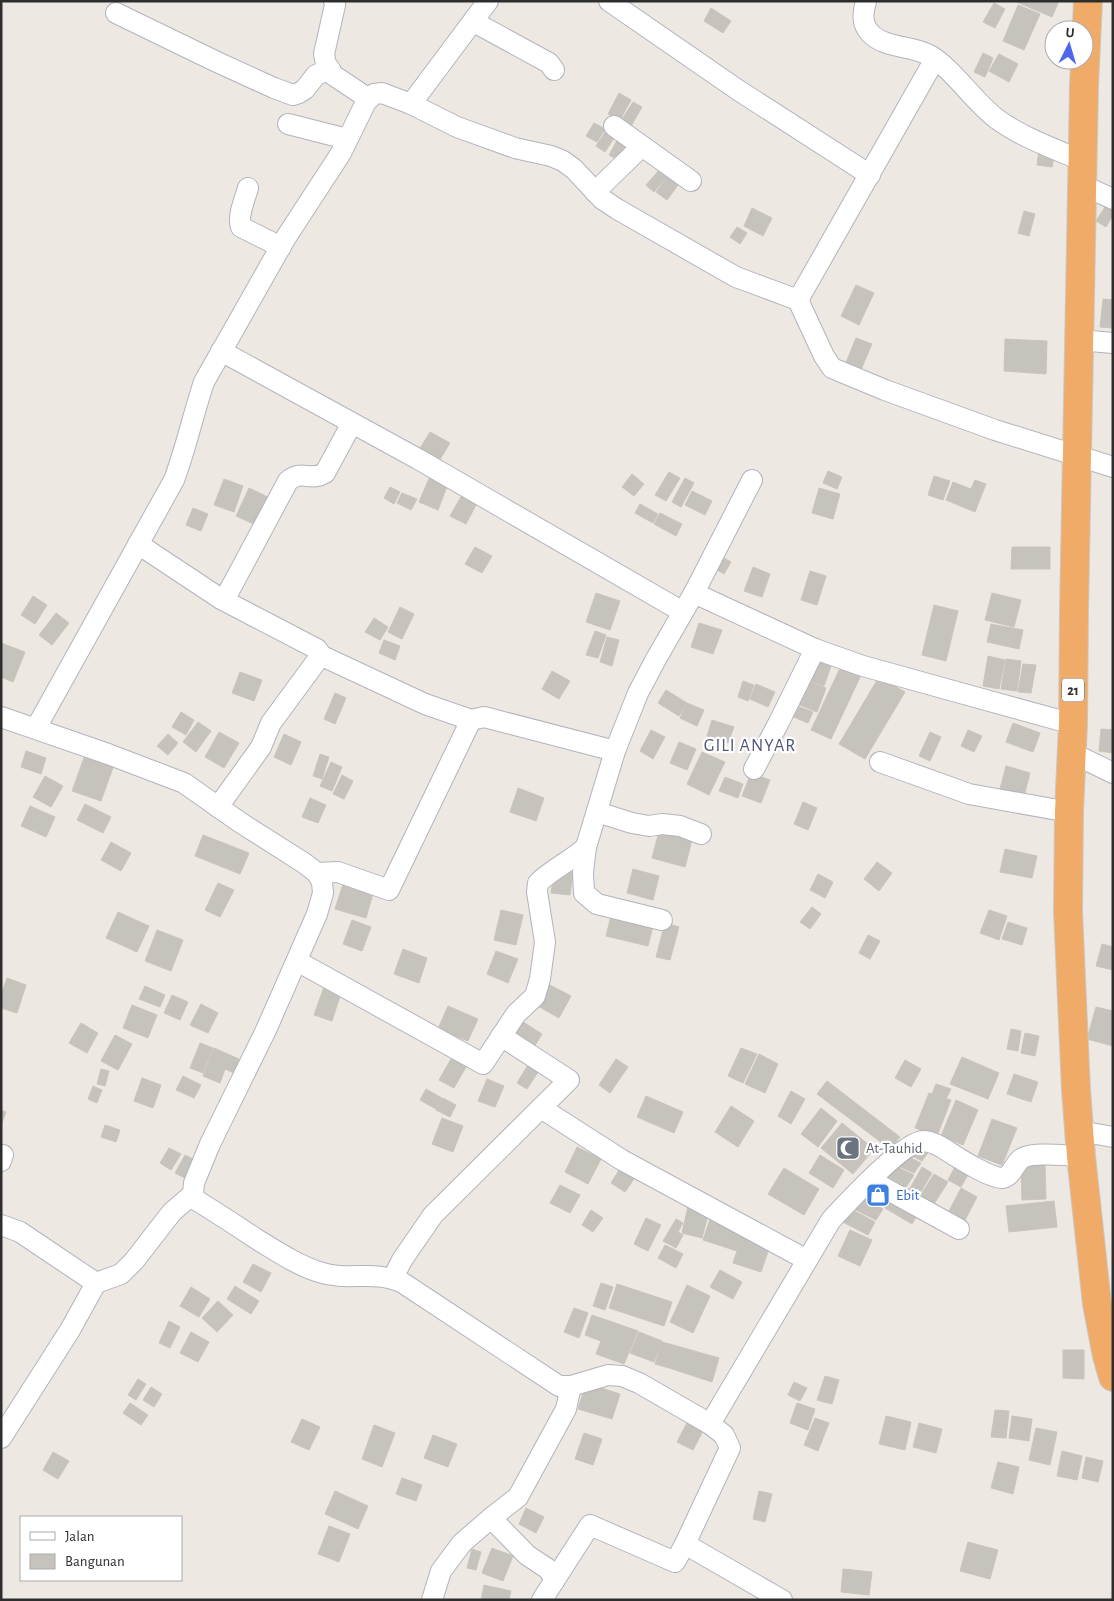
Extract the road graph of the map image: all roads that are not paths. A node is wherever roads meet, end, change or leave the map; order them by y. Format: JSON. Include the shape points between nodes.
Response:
{"nodes":[{"id":1,"x":334,"y":1,"type":"edge"},
{"id":2,"x":488,"y":1,"type":"edge"},
{"id":3,"x":609,"y":1,"type":"edge"},
{"id":4,"x":866,"y":1,"type":"edge"},
{"id":5,"x":1088,"y":1,"type":"edge"},
{"id":6,"x":630,"y":7,"type":"edge"},
{"id":7,"x":116,"y":12,"type":"dead end"},
{"id":8,"x":474,"y":22,"type":"junction"},
{"id":9,"x":935,"y":59,"type":"junction"},
{"id":10,"x":330,"y":70,"type":"junction"},
{"id":11,"x":554,"y":70,"type":"dead end"},
{"id":12,"x":369,"y":99,"type":"junction"},
{"id":13,"x":411,"y":104,"type":"junction"},
{"id":14,"x":288,"y":124,"type":"dead end"},
{"id":15,"x":614,"y":126,"type":"dead end"},
{"id":16,"x":347,"y":139,"type":"junction"},
{"id":17,"x":642,"y":146,"type":"junction"},
{"id":18,"x":1082,"y":173,"type":"junction"},
{"id":19,"x":870,"y":175,"type":"junction"},
{"id":20,"x":691,"y":181,"type":"dead end"},
{"id":21,"x":248,"y":188,"type":"dead end"},
{"id":22,"x":595,"y":192,"type":"junction"},
{"id":23,"x":1113,"y":199,"type":"edge"},
{"id":24,"x":281,"y":247,"type":"junction"},
{"id":25,"x":798,"y":300,"type":"junction"},
{"id":26,"x":1079,"y":340,"type":"junction"},
{"id":27,"x":1113,"y":344,"type":"edge"},
{"id":28,"x":221,"y":351,"type":"junction"},
{"id":29,"x":352,"y":423,"type":"junction"},
{"id":30,"x":1078,"y":456,"type":"junction"},
{"id":31,"x":1113,"y":467,"type":"edge"},
{"id":32,"x":752,"y":480,"type":"dead end"},
{"id":33,"x":138,"y":544,"type":"junction"},
{"id":34,"x":694,"y":593,"type":"junction"},
{"id":35,"x":221,"y":599,"type":"junction"},
{"id":36,"x":683,"y":612,"type":"junction"},
{"id":37,"x":815,"y":649,"type":"junction"},
{"id":38,"x":320,"y":655,"type":"junction"},
{"id":39,"x":1,"y":717,"type":"edge"},
{"id":40,"x":471,"y":720,"type":"junction"},
{"id":41,"x":1073,"y":724,"type":"junction"},
{"id":42,"x":36,"y":728,"type":"junction"},
{"id":43,"x":615,"y":750,"type":"junction"},
{"id":44,"x":1072,"y":753,"type":"junction"},
{"id":45,"x":880,"y":762,"type":"dead end"},
{"id":46,"x":754,"y":769,"type":"dead end"},
{"id":47,"x":1113,"y":773,"type":"edge"},
{"id":48,"x":218,"y":807,"type":"junction"},
{"id":49,"x":597,"y":812,"type":"junction"},
{"id":50,"x":1069,"y":812,"type":"junction"},
{"id":51,"x":700,"y":834,"type":"dead end"},
{"id":52,"x":586,"y":847,"type":"junction"},
{"id":53,"x":317,"y":873,"type":"junction"},
{"id":54,"x":662,"y":920,"type":"dead end"},
{"id":55,"x":297,"y":961,"type":"junction"},
{"id":56,"x":501,"y":1036,"type":"junction"},
{"id":57,"x":541,"y":1108,"type":"junction"},
{"id":58,"x":1113,"y":1137,"type":"edge"},
{"id":59,"x":1080,"y":1143,"type":"junction"},
{"id":60,"x":870,"y":1180,"type":"junction"},
{"id":61,"x":194,"y":1194,"type":"junction"},
{"id":62,"x":1,"y":1225,"type":"edge"},
{"id":63,"x":959,"y":1229,"type":"dead end"},
{"id":64,"x":807,"y":1260,"type":"junction"},
{"id":65,"x":393,"y":1278,"type":"junction"},
{"id":66,"x":96,"y":1283,"type":"junction"},
{"id":67,"x":1113,"y":1377,"type":"edge"},
{"id":68,"x":571,"y":1386,"type":"junction"},
{"id":69,"x":710,"y":1424,"type":"junction"},
{"id":70,"x":1,"y":1438,"type":"edge"},
{"id":71,"x":492,"y":1518,"type":"junction"},
{"id":72,"x":685,"y":1544,"type":"junction"},
{"id":73,"x":554,"y":1581,"type":"junction"},
{"id":74,"x":432,"y":1600,"type":"edge"},
{"id":75,"x":542,"y":1600,"type":"edge"},
{"id":76,"x":782,"y":1600,"type":"edge"}],
"edges":[{"from":1,"to":10,"type":"street","via":[[324,54]]},
{"from":2,"to":8,"type":"street"},
{"from":3,"to":6,"type":"street"},
{"from":4,"to":9,"type":"street","via":[[863,24],[871,34],[889,44],[924,52]]},
{"from":5,"to":18,"type":"highway","number":"21"},
{"from":6,"to":19,"type":"street","via":[[738,90]]},
{"from":7,"to":10,"type":"street","via":[[293,95],[305,89],[316,75]]},
{"from":8,"to":11,"type":"street","via":[[548,63]]},
{"from":8,"to":13,"type":"street"},
{"from":9,"to":18,"type":"street","via":[[997,120]]},
{"from":9,"to":19,"type":"street"},
{"from":10,"to":12,"type":"street"},
{"from":12,"to":13,"type":"street","via":[[374,94],[382,94]]},
{"from":12,"to":16,"type":"street"},
{"from":13,"to":22,"type":"street","via":[[457,127],[562,161]]},
{"from":14,"to":16,"type":"street"},
{"from":15,"to":17,"type":"street"},
{"from":16,"to":24,"type":"street"},
{"from":17,"to":20,"type":"street"},
{"from":17,"to":22,"type":"street"},
{"from":18,"to":23,"type":"street"},
{"from":18,"to":26,"type":"highway","number":"21"},
{"from":19,"to":25,"type":"street"},
{"from":21,"to":24,"type":"street","via":[[240,216],[241,227]]},
{"from":22,"to":25,"type":"street","via":[[617,209],[724,271]]},
{"from":24,"to":28,"type":"street"},
{"from":25,"to":30,"type":"street","via":[[832,368],[995,430]]},
{"from":26,"to":27,"type":"street"},
{"from":26,"to":30,"type":"highway","number":"21"},
{"from":28,"to":29,"type":"street"},
{"from":28,"to":33,"type":"street","via":[[204,382],[174,480]]},
{"from":29,"to":35,"type":"street","via":[[324,473],[318,477],[296,476],[288,482],[228,593]]},
{"from":29,"to":36,"type":"street"},
{"from":30,"to":31,"type":"street"},
{"from":30,"to":41,"type":"highway","number":"21"},
{"from":32,"to":34,"type":"street"},
{"from":33,"to":35,"type":"street"},
{"from":33,"to":42,"type":"street"},
{"from":34,"to":36,"type":"street"},
{"from":34,"to":37,"type":"street"},
{"from":35,"to":38,"type":"street","via":[[317,649]]},
{"from":36,"to":43,"type":"street","via":[[638,693]]},
{"from":37,"to":41,"type":"street"},
{"from":37,"to":46,"type":"street"},
{"from":38,"to":40,"type":"street","via":[[425,704]]},
{"from":38,"to":48,"type":"street","via":[[271,723],[261,747]]},
{"from":39,"to":42,"type":"street"},
{"from":40,"to":43,"type":"street","via":[[484,717]]},
{"from":40,"to":53,"type":"street","via":[[389,890],[338,872]]},
{"from":41,"to":44,"type":"highway","number":"21"},
{"from":42,"to":48,"type":"street","via":[[184,782]]},
{"from":43,"to":49,"type":"street"},
{"from":44,"to":47,"type":"street"},
{"from":44,"to":50,"type":"highway","number":"21"},
{"from":45,"to":50,"type":"street","via":[[969,794]]},
{"from":48,"to":53,"type":"street"},
{"from":49,"to":51,"type":"street","via":[[632,824],[680,826]]},
{"from":49,"to":52,"type":"street"},
{"from":50,"to":59,"type":"highway","number":"21","via":[[1068,912]]},
{"from":52,"to":54,"type":"street","via":[[582,872],[584,893],[597,904]]},
{"from":52,"to":56,"type":"street","via":[[538,883],[545,942],[540,979],[535,996],[516,1014]]},
{"from":53,"to":55,"type":"street","via":[[323,893]]},
{"from":55,"to":56,"type":"street","via":[[483,1064]]},
{"from":55,"to":61,"type":"street","via":[[210,1144],[194,1183]]},
{"from":56,"to":57,"type":"street","via":[[569,1080]]},
{"from":57,"to":64,"type":"street","via":[[622,1160]]},
{"from":57,"to":65,"type":"street","via":[[434,1215]]},
{"from":58,"to":59,"type":"street"},
{"from":59,"to":60,"type":"street","via":[[1021,1159],[1009,1175],[1002,1178],[922,1141],[899,1154]]},
{"from":59,"to":67,"type":"highway","number":"21","via":[[1097,1304]]},
{"from":60,"to":63,"type":"street"},
{"from":60,"to":64,"type":"street","via":[[832,1220]]},
{"from":61,"to":65,"type":"street","via":[[196,1200],[292,1261],[344,1277],[375,1275]]},
{"from":61,"to":66,"type":"street","via":[[172,1212],[121,1274]]},
{"from":62,"to":66,"type":"street","via":[[20,1232]]},
{"from":64,"to":69,"type":"street"},
{"from":65,"to":68,"type":"street","via":[[559,1386]]},
{"from":66,"to":70,"type":"street"},
{"from":68,"to":69,"type":"street","via":[[608,1375],[622,1376]]},
{"from":68,"to":71,"type":"street","via":[[566,1409],[518,1497]]},
{"from":69,"to":72,"type":"street","via":[[724,1435],[730,1448]]},
{"from":71,"to":73,"type":"street","via":[[527,1555],[548,1568]]},
{"from":71,"to":74,"type":"street","via":[[462,1543],[441,1570]]},
{"from":72,"to":73,"type":"street","via":[[675,1562],[590,1526]]},
{"from":72,"to":76,"type":"street"},
{"from":73,"to":75,"type":"street"}]}
